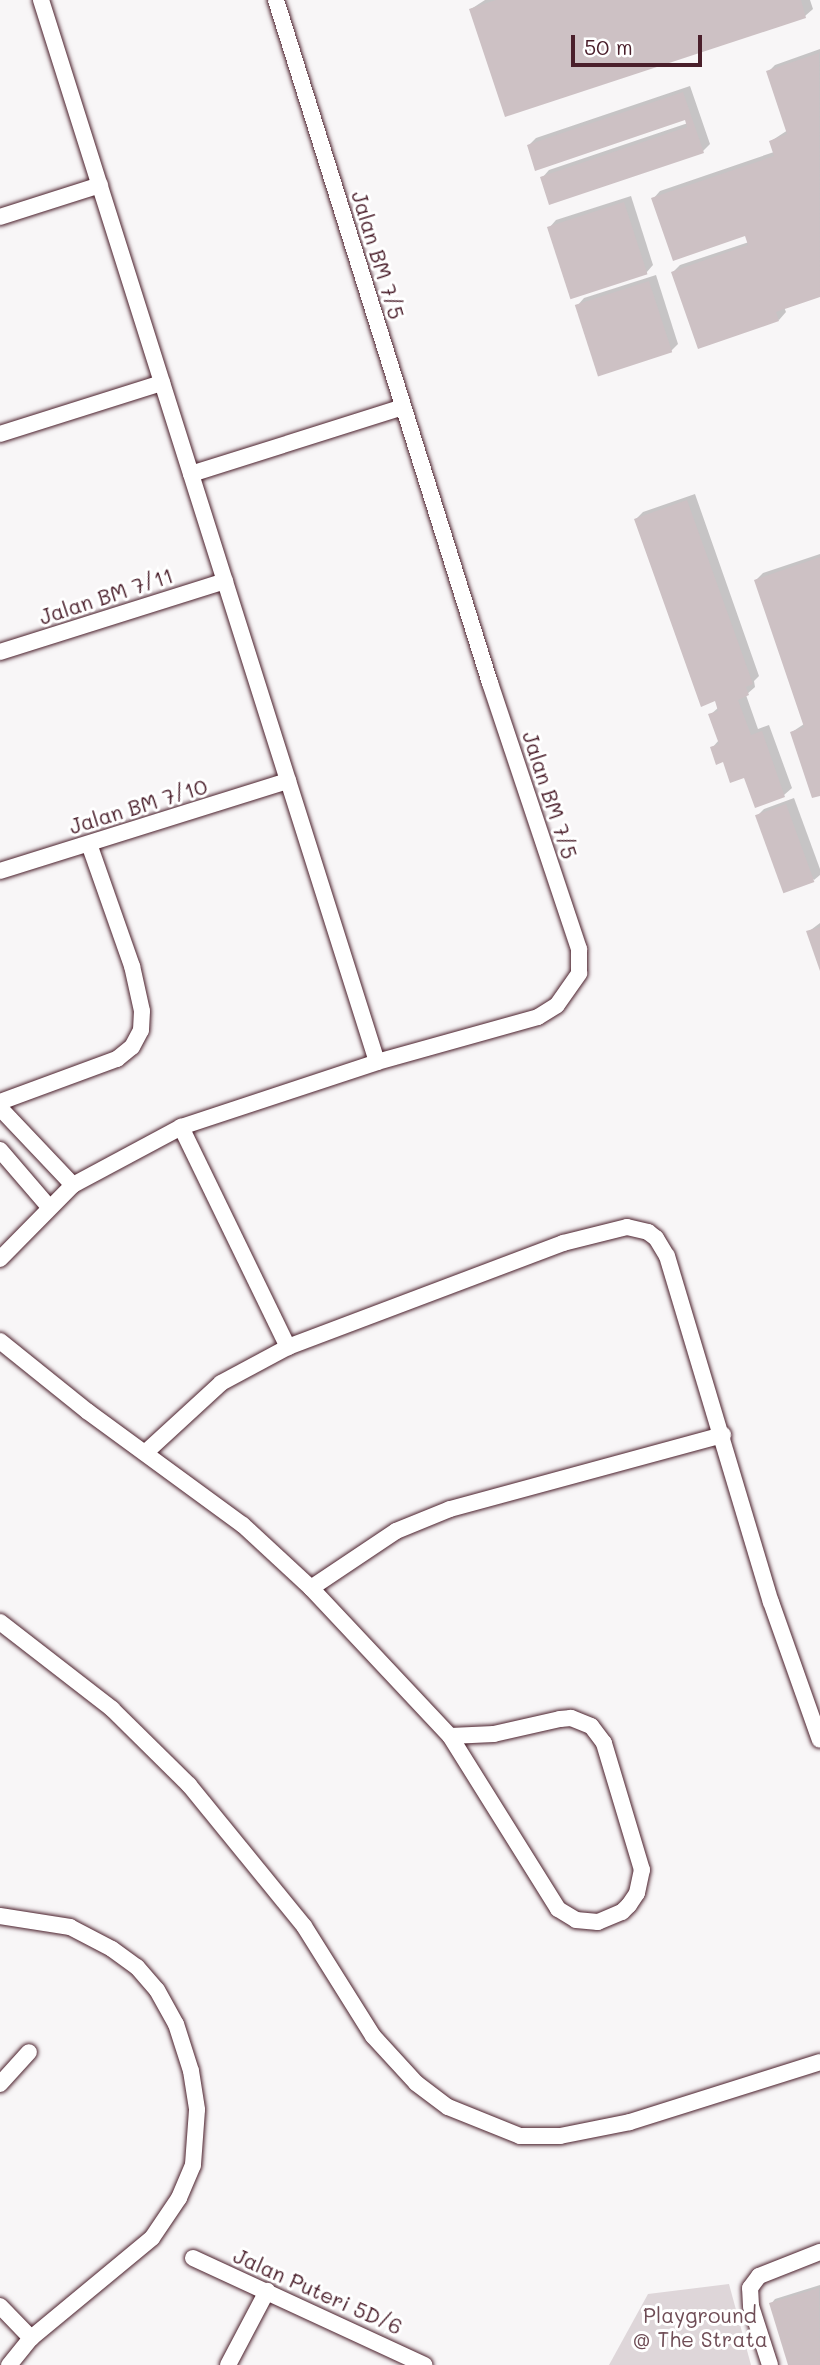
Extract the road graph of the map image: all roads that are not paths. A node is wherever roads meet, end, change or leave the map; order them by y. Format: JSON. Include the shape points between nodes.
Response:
{"nodes":[{"id":1,"x":41,"y":0,"type":"edge"},
{"id":2,"x":276,"y":0,"type":"edge"},
{"id":3,"x":100,"y":185,"type":"junction"},
{"id":4,"x":0,"y":216,"type":"edge"},
{"id":5,"x":162,"y":383,"type":"junction"},
{"id":6,"x":403,"y":407,"type":"junction"},
{"id":7,"x":0,"y":434,"type":"edge"},
{"id":8,"x":191,"y":474,"type":"junction"},
{"id":9,"x":225,"y":581,"type":"junction"},
{"id":10,"x":0,"y":652,"type":"edge"},
{"id":11,"x":288,"y":780,"type":"junction"},
{"id":12,"x":89,"y":844,"type":"junction"},
{"id":13,"x":0,"y":871,"type":"edge"},
{"id":14,"x":377,"y":1062,"type":"junction"},
{"id":15,"x":0,"y":1102,"type":"edge"},
{"id":16,"x":0,"y":1108,"type":"edge"},
{"id":17,"x":181,"y":1127,"type":"junction"},
{"id":18,"x":0,"y":1150,"type":"edge"},
{"id":19,"x":73,"y":1185,"type":"junction"},
{"id":20,"x":49,"y":1207,"type":"junction"},
{"id":21,"x":0,"y":1259,"type":"edge"},
{"id":22,"x":0,"y":1341,"type":"edge"},
{"id":23,"x":288,"y":1347,"type":"junction"},
{"id":24,"x":723,"y":1435,"type":"junction"},
{"id":25,"x":145,"y":1453,"type":"junction"},
{"id":26,"x":311,"y":1588,"type":"junction"},
{"id":27,"x":0,"y":1622,"type":"edge"},
{"id":28,"x":450,"y":1736,"type":"junction"},
{"id":29,"x":820,"y":1740,"type":"edge"},
{"id":30,"x":0,"y":1916,"type":"edge"},
{"id":31,"x":29,"y":2052,"type":"dead end"},
{"id":32,"x":820,"y":2062,"type":"edge"},
{"id":33,"x":0,"y":2084,"type":"edge"},
{"id":34,"x":820,"y":2252,"type":"edge"},
{"id":35,"x":193,"y":2258,"type":"dead end"},
{"id":36,"x":267,"y":2291,"type":"junction"},
{"id":37,"x":0,"y":2306,"type":"edge"},
{"id":38,"x":31,"y":2338,"type":"junction"},
{"id":39,"x":400,"y":2359,"type":"edge"},
{"id":40,"x":9,"y":2365,"type":"edge"},
{"id":41,"x":228,"y":2365,"type":"edge"},
{"id":42,"x":425,"y":2365,"type":"edge"},
{"id":43,"x":770,"y":2365,"type":"edge"}],
"edges":[{"from":1,"to":3,"type":"street"},
{"from":2,"to":6,"type":"street","name":"Jalan BM 7/5"},
{"from":3,"to":4,"type":"street"},
{"from":3,"to":5,"type":"street"},
{"from":5,"to":7,"type":"street"},
{"from":5,"to":8,"type":"street"},
{"from":6,"to":8,"type":"street"},
{"from":6,"to":14,"type":"street","name":"Jalan BM 7/5","via":[[579,949],[580,965],[572,987],[543,1015]]},
{"from":8,"to":9,"type":"street"},
{"from":9,"to":10,"type":"street","name":"Jalan BM 7/11"},
{"from":9,"to":11,"type":"street"},
{"from":11,"to":12,"type":"street","name":"Jalan BM 7/10"},
{"from":11,"to":14,"type":"street"},
{"from":12,"to":13,"type":"street","name":"Jalan BM 7/10"},
{"from":12,"to":15,"type":"street","via":[[132,966],[142,1011],[141,1030],[132,1047],[117,1059]]},
{"from":14,"to":17,"type":"street","name":"Jalan BM 7/5"},
{"from":16,"to":19,"type":"street"},
{"from":17,"to":19,"type":"street","name":"Jalan BM 7/5"},
{"from":17,"to":23,"type":"street"},
{"from":18,"to":20,"type":"street"},
{"from":19,"to":20,"type":"street","name":"Jalan BM 7/5"},
{"from":20,"to":21,"type":"street","name":"Jalan BM 7/5"},
{"from":22,"to":25,"type":"street"},
{"from":23,"to":24,"type":"street","via":[[563,1243],[638,1228],[656,1238],[667,1256]]},
{"from":23,"to":25,"type":"street","via":[[221,1383]]},
{"from":24,"to":26,"type":"street","via":[[450,1509],[396,1531]]},
{"from":24,"to":29,"type":"street","via":[[771,1602]]},
{"from":25,"to":26,"type":"street","via":[[243,1525]]},
{"from":26,"to":28,"type":"street"},
{"from":27,"to":32,"type":"street","via":[[112,1709],[189,1785],[304,1926],[373,2036],[416,2083],[448,2107],[520,2137],[560,2136],[630,2122]]},
{"from":28,"to":28,"type":"street","via":[[558,1909],[576,1920],[598,1922],[629,1905],[642,1870],[604,1743],[591,1726],[560,1718],[494,1734]]},
{"from":30,"to":38,"type":"street","via":[[70,1927],[137,1967],[157,1990],[176,2024],[197,2110],[193,2165],[179,2198],[152,2238]]},
{"from":31,"to":33,"type":"street"},
{"from":34,"to":43,"type":"street","via":[[759,2276],[750,2288]]},
{"from":35,"to":36,"type":"street","name":"Jalan Puteri 5D/6"},
{"from":36,"to":39,"type":"street","name":"Jalan Puteri 5D/6"},
{"from":36,"to":41,"type":"street"},
{"from":37,"to":38,"type":"street"},
{"from":38,"to":40,"type":"street"},
{"from":39,"to":42,"type":"street","name":"Jalan Puteri 5D/6"}]}
